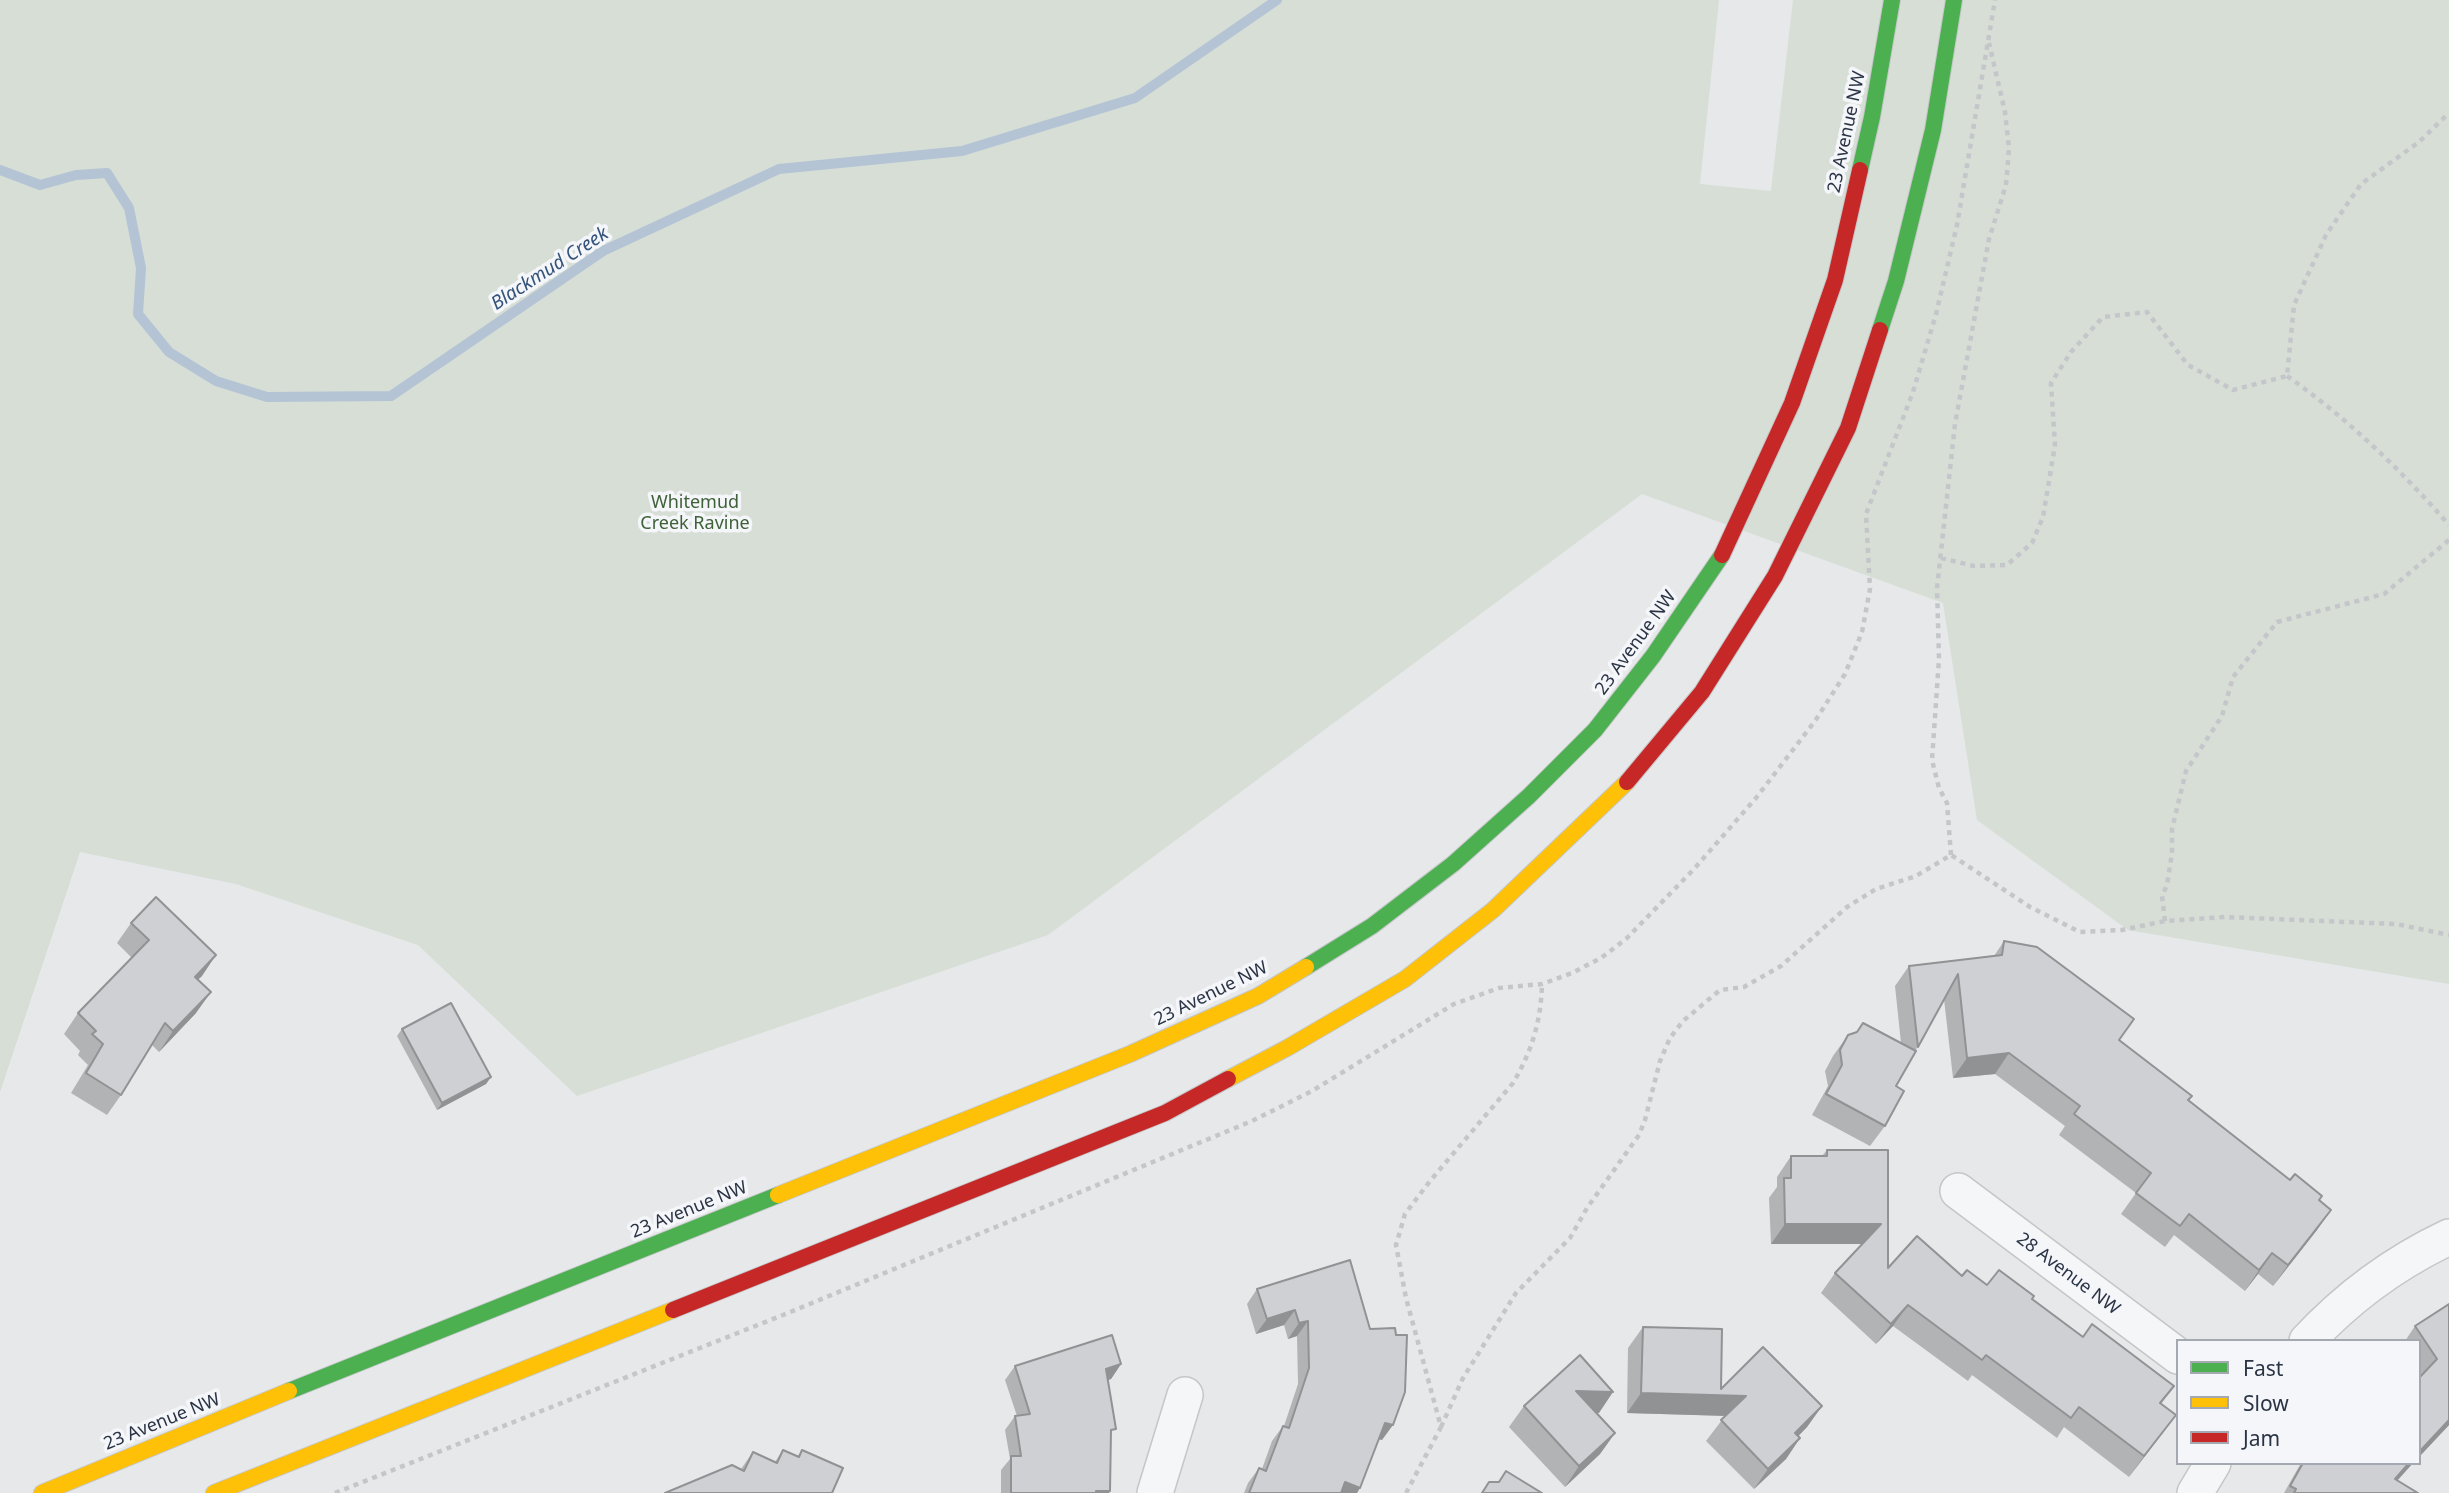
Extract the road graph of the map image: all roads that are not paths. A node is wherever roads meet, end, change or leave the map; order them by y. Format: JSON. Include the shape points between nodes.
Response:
{"nodes":[{"id":1,"x":1892,"y":0,"type":"edge"},
{"id":2,"x":1954,"y":0,"type":"edge"},
{"id":3,"x":1958,"y":1191,"type":"dead end"},
{"id":4,"x":2440,"y":1241,"type":"edge"},
{"id":5,"x":2309,"y":1339,"type":"edge"},
{"id":6,"x":2176,"y":1354,"type":"edge"},
{"id":7,"x":1185,"y":1395,"type":"dead end"},
{"id":8,"x":2212,"y":1465,"type":"edge"},
{"id":9,"x":42,"y":1493,"type":"edge"},
{"id":10,"x":214,"y":1493,"type":"edge"},
{"id":11,"x":1155,"y":1493,"type":"edge"},
{"id":12,"x":2195,"y":1493,"type":"edge"}],
"edges":[{"from":1,"to":9,"type":"main road","name":"23 Avenue NW","via":[[1872,117],[1835,280],[1792,403],[1722,555],[1595,730],[1452,864],[1372,926],[1258,996],[1130,1054]]},
{"from":2,"to":10,"type":"main road","via":[[1933,130],[1896,281],[1848,428],[1775,576],[1702,692],[1640,769],[1493,910],[1405,979],[1165,1113]]},
{"from":3,"to":6,"type":"street","name":"28 Avenue NW"},
{"from":4,"to":5,"type":"street","via":[[2370,1285]]},
{"from":7,"to":11,"type":"street"},
{"from":8,"to":12,"type":"street"}]}
